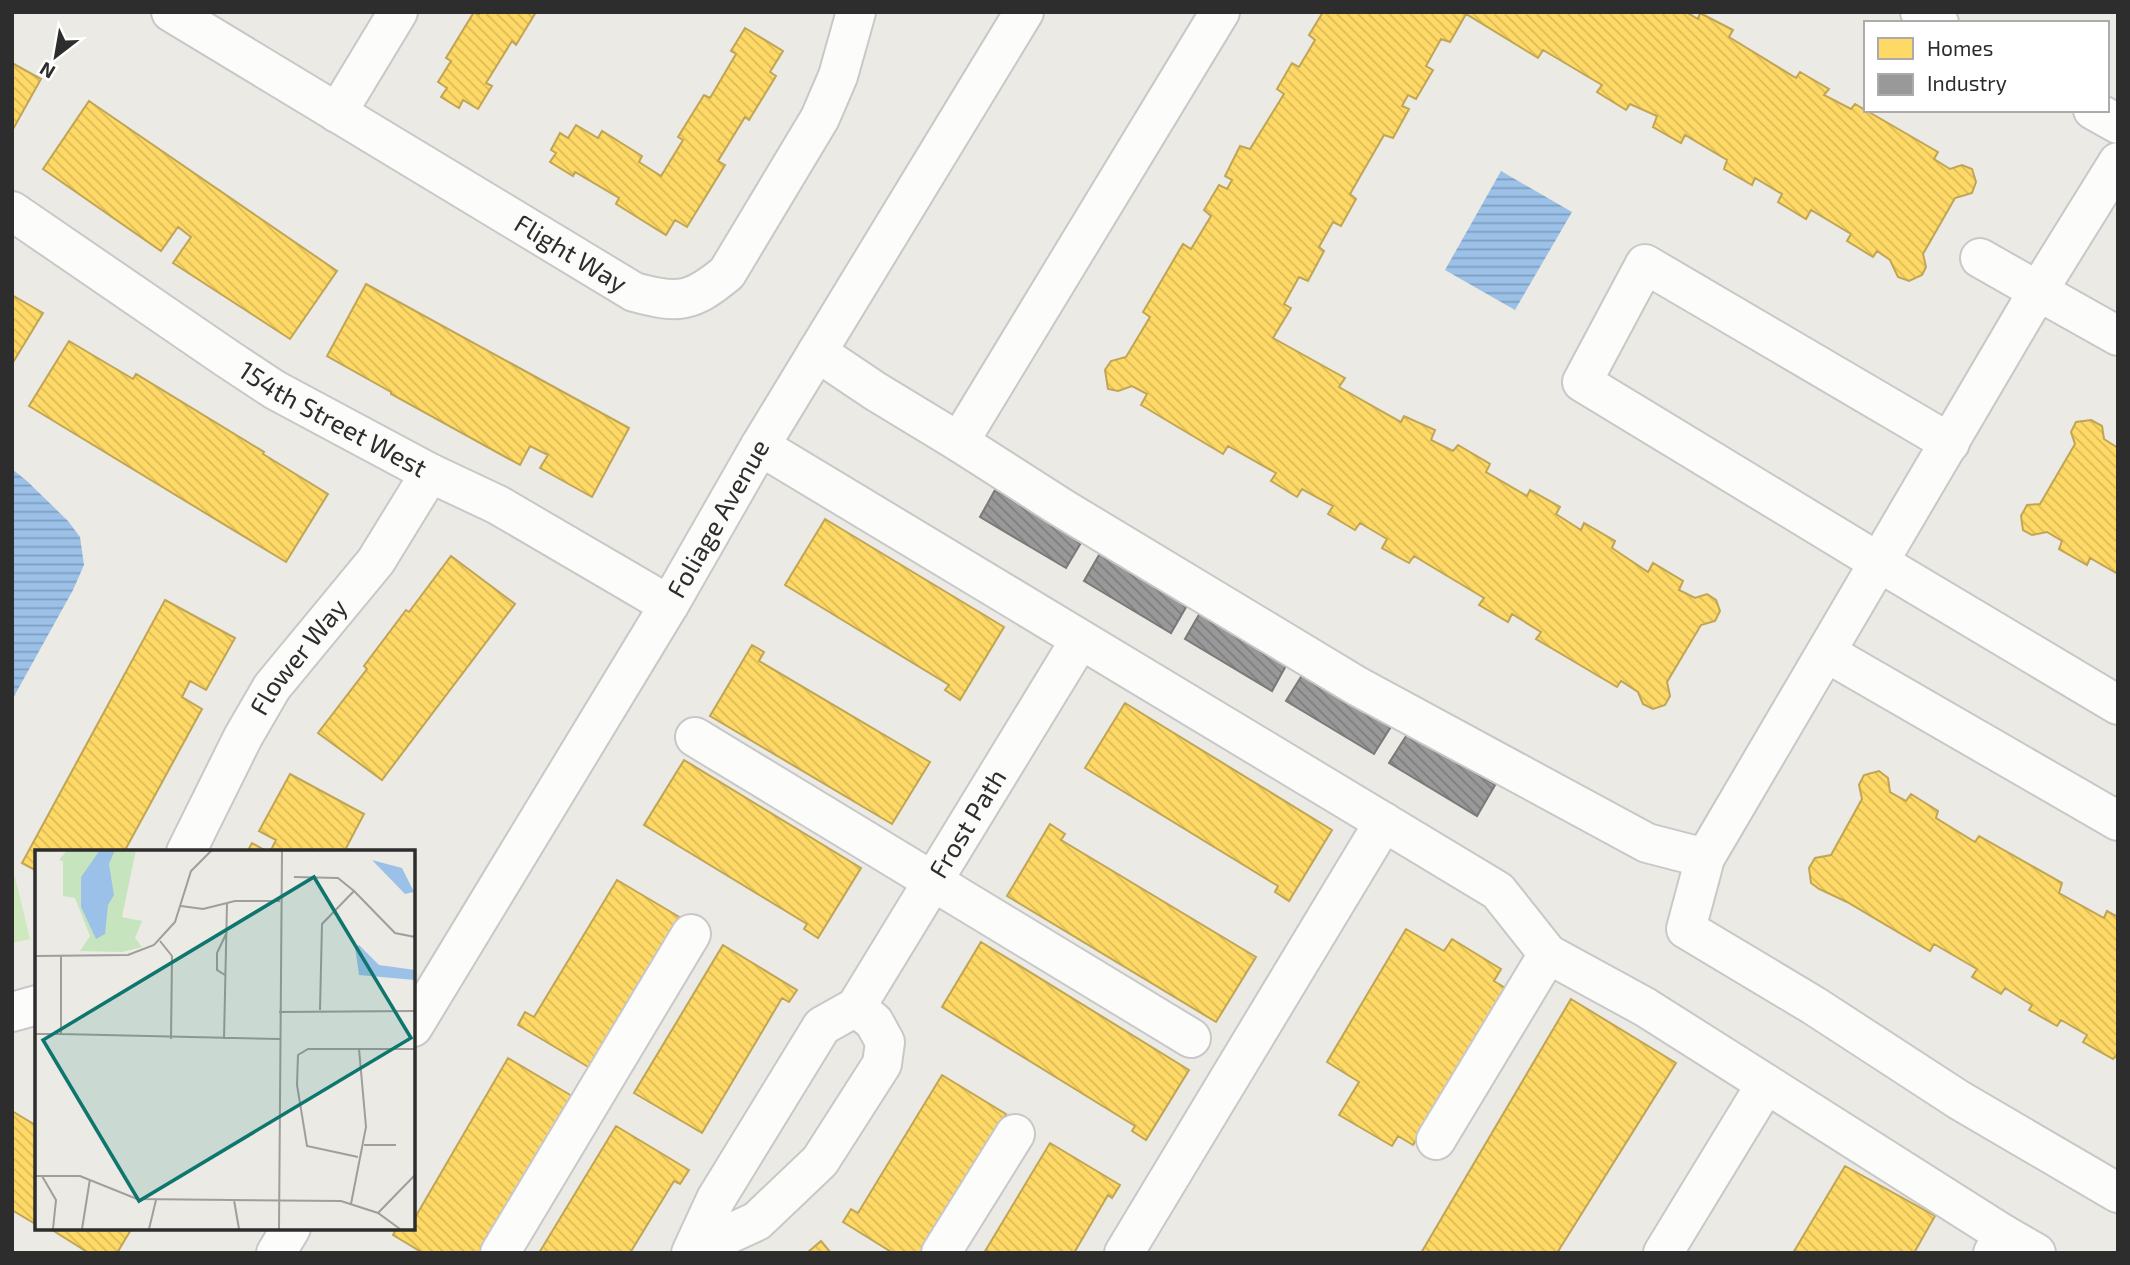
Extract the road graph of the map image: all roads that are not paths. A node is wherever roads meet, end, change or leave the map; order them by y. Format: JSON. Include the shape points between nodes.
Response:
{"nodes":[{"id":1,"x":171,"y":12,"type":"edge"},
{"id":2,"x":398,"y":12,"type":"edge"},
{"id":3,"x":856,"y":12,"type":"edge"},
{"id":4,"x":1024,"y":12,"type":"edge"},
{"id":5,"x":1220,"y":12,"type":"edge"},
{"id":6,"x":1920,"y":12,"type":"edge"},
{"id":7,"x":1936,"y":21,"type":"edge"},
{"id":8,"x":2097,"y":112,"type":"edge"},
{"id":9,"x":337,"y":113,"type":"junction"},
{"id":10,"x":2118,"y":124,"type":"edge"},
{"id":11,"x":2118,"y":162,"type":"edge"},
{"id":12,"x":12,"y":211,"type":"edge"},
{"id":13,"x":1980,"y":258,"type":"dead end"},
{"id":14,"x":2038,"y":291,"type":"junction"},
{"id":15,"x":2118,"y":336,"type":"edge"},
{"id":16,"x":817,"y":352,"type":"junction"},
{"id":17,"x":959,"y":442,"type":"junction"},
{"id":18,"x":1950,"y":443,"type":"junction"},
{"id":19,"x":760,"y":446,"type":"junction"},
{"id":20,"x":430,"y":473,"type":"junction"},
{"id":21,"x":1880,"y":563,"type":"junction"},
{"id":22,"x":669,"y":605,"type":"junction"},
{"id":23,"x":1080,"y":640,"type":"junction"},
{"id":24,"x":1827,"y":653,"type":"junction"},
{"id":25,"x":2118,"y":705,"type":"edge"},
{"id":26,"x":695,"y":737,"type":"dead end"},
{"id":27,"x":2118,"y":821,"type":"edge"},
{"id":28,"x":1384,"y":822,"type":"junction"},
{"id":29,"x":187,"y":850,"type":"edge"},
{"id":30,"x":1705,"y":858,"type":"junction"},
{"id":31,"x":933,"y":881,"type":"junction"},
{"id":32,"x":691,"y":934,"type":"dead end"},
{"id":33,"x":1548,"y":954,"type":"junction"},
{"id":34,"x":35,"y":1006,"type":"edge"},
{"id":35,"x":856,"y":1007,"type":"junction"},
{"id":36,"x":12,"y":1012,"type":"edge"},
{"id":37,"x":415,"y":1024,"type":"edge"},
{"id":38,"x":1191,"y":1038,"type":"dead end"},
{"id":39,"x":1766,"y":1084,"type":"junction"},
{"id":40,"x":1015,"y":1134,"type":"dead end"},
{"id":41,"x":1436,"y":1140,"type":"dead end"},
{"id":42,"x":2118,"y":1193,"type":"edge"},
{"id":43,"x":1998,"y":1243,"type":"edge"},
{"id":44,"x":692,"y":1251,"type":"edge"},
{"id":45,"x":500,"y":1253,"type":"edge"},
{"id":46,"x":941,"y":1253,"type":"edge"},
{"id":47,"x":1124,"y":1253,"type":"edge"},
{"id":48,"x":1663,"y":1253,"type":"edge"},
{"id":49,"x":2036,"y":1253,"type":"edge"}],
"edges":[{"from":1,"to":9,"type":"street","name":"Flight Way"},
{"from":2,"to":9,"type":"street"},
{"from":3,"to":9,"type":"street","name":"Flight Way","via":[[838,76],[820,118],[727,273],[707,290],[683,300],[634,292]]},
{"from":4,"to":16,"type":"street","name":"Foliage Avenue"},
{"from":5,"to":17,"type":"street"},
{"from":6,"to":7,"type":"street"},
{"from":8,"to":10,"type":"street"},
{"from":11,"to":14,"type":"street"},
{"from":12,"to":20,"type":"street","name":"154th Street West","via":[[275,390]]},
{"from":13,"to":14,"type":"street"},
{"from":14,"to":15,"type":"street"},
{"from":14,"to":18,"type":"street"},
{"from":16,"to":17,"type":"street"},
{"from":16,"to":19,"type":"street","name":"Foliage Avenue"},
{"from":17,"to":30,"type":"street","via":[[1357,686],[1647,843]]},
{"from":18,"to":21,"type":"street"},
{"from":18,"to":21,"type":"street","via":[[1645,264],[1582,382]]},
{"from":19,"to":22,"type":"street","name":"Foliage Avenue"},
{"from":19,"to":23,"type":"street"},
{"from":20,"to":22,"type":"street","name":"154th Street West","via":[[498,505]]},
{"from":20,"to":29,"type":"street","name":"Flower Way","via":[[376,561],[272,687]]},
{"from":21,"to":24,"type":"street"},
{"from":21,"to":25,"type":"street"},
{"from":22,"to":37,"type":"street","name":"Foliage Avenue"},
{"from":23,"to":28,"type":"street"},
{"from":23,"to":31,"type":"street","name":"Frost Path"},
{"from":24,"to":27,"type":"street"},
{"from":24,"to":30,"type":"street"},
{"from":26,"to":31,"type":"street"},
{"from":28,"to":33,"type":"street","via":[[1498,891]]},
{"from":28,"to":47,"type":"street"},
{"from":30,"to":42,"type":"street","via":[[1686,929],[1959,1100]]},
{"from":31,"to":35,"type":"street","name":"Frost Path"},
{"from":31,"to":38,"type":"street"},
{"from":32,"to":45,"type":"street"},
{"from":33,"to":39,"type":"street","via":[[1645,1007]]},
{"from":33,"to":41,"type":"street"},
{"from":34,"to":36,"type":"street"},
{"from":35,"to":44,"type":"street","name":"Frost Path","via":[[822,1026],[716,1199]]},
{"from":35,"to":44,"type":"street","name":"Frost Path","via":[[874,1022],[885,1042],[882,1064],[820,1161],[757,1221]]},
{"from":39,"to":43,"type":"street"},
{"from":39,"to":48,"type":"street"},
{"from":40,"to":46,"type":"street"},
{"from":43,"to":49,"type":"street"}]}
